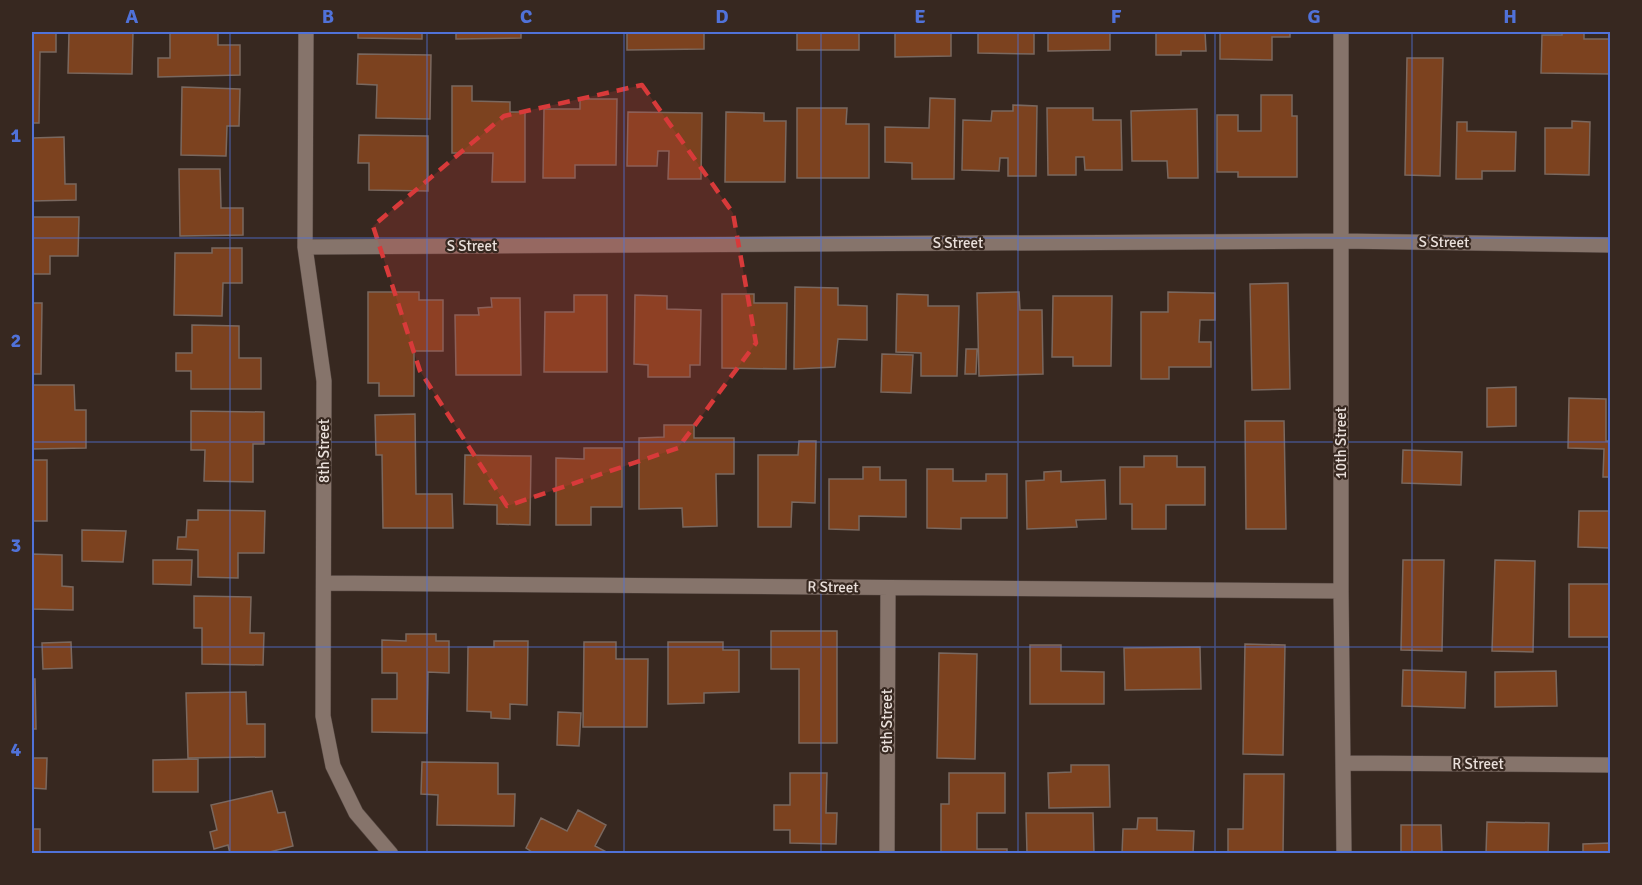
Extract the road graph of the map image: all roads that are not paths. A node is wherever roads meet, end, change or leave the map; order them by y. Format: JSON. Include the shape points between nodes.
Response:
{"nodes":[{"id":1,"x":306,"y":32,"type":"edge"},
{"id":2,"x":1341,"y":32,"type":"edge"},
{"id":3,"x":1341,"y":240,"type":"junction"},
{"id":4,"x":1611,"y":245,"type":"edge"},
{"id":5,"x":305,"y":247,"type":"junction"},
{"id":6,"x":324,"y":583,"type":"junction"},
{"id":7,"x":888,"y":588,"type":"junction"},
{"id":8,"x":1341,"y":591,"type":"junction"},
{"id":9,"x":1345,"y":763,"type":"junction"},
{"id":10,"x":1611,"y":765,"type":"edge"},
{"id":11,"x":391,"y":854,"type":"edge"},
{"id":12,"x":887,"y":854,"type":"edge"},
{"id":13,"x":1344,"y":854,"type":"edge"}],
"edges":[{"from":1,"to":5,"type":"street","name":"8th Street"},
{"from":2,"to":3,"type":"street","name":"10th Street"},
{"from":3,"to":4,"type":"street","name":"S Street"},
{"from":3,"to":5,"type":"street","name":"S Street"},
{"from":3,"to":8,"type":"street","name":"10th Street"},
{"from":5,"to":6,"type":"street","name":"8th Street","via":[[324,381]]},
{"from":6,"to":7,"type":"street","name":"R Street"},
{"from":6,"to":11,"type":"street","name":"8th Street","via":[[323,716],[333,766],[356,813]]},
{"from":7,"to":8,"type":"street","name":"R Street"},
{"from":7,"to":12,"type":"street","name":"9th Street"},
{"from":8,"to":9,"type":"street","name":"10th Street"},
{"from":9,"to":10,"type":"street","name":"R Street"},
{"from":9,"to":13,"type":"street","name":"10th Street"}]}
